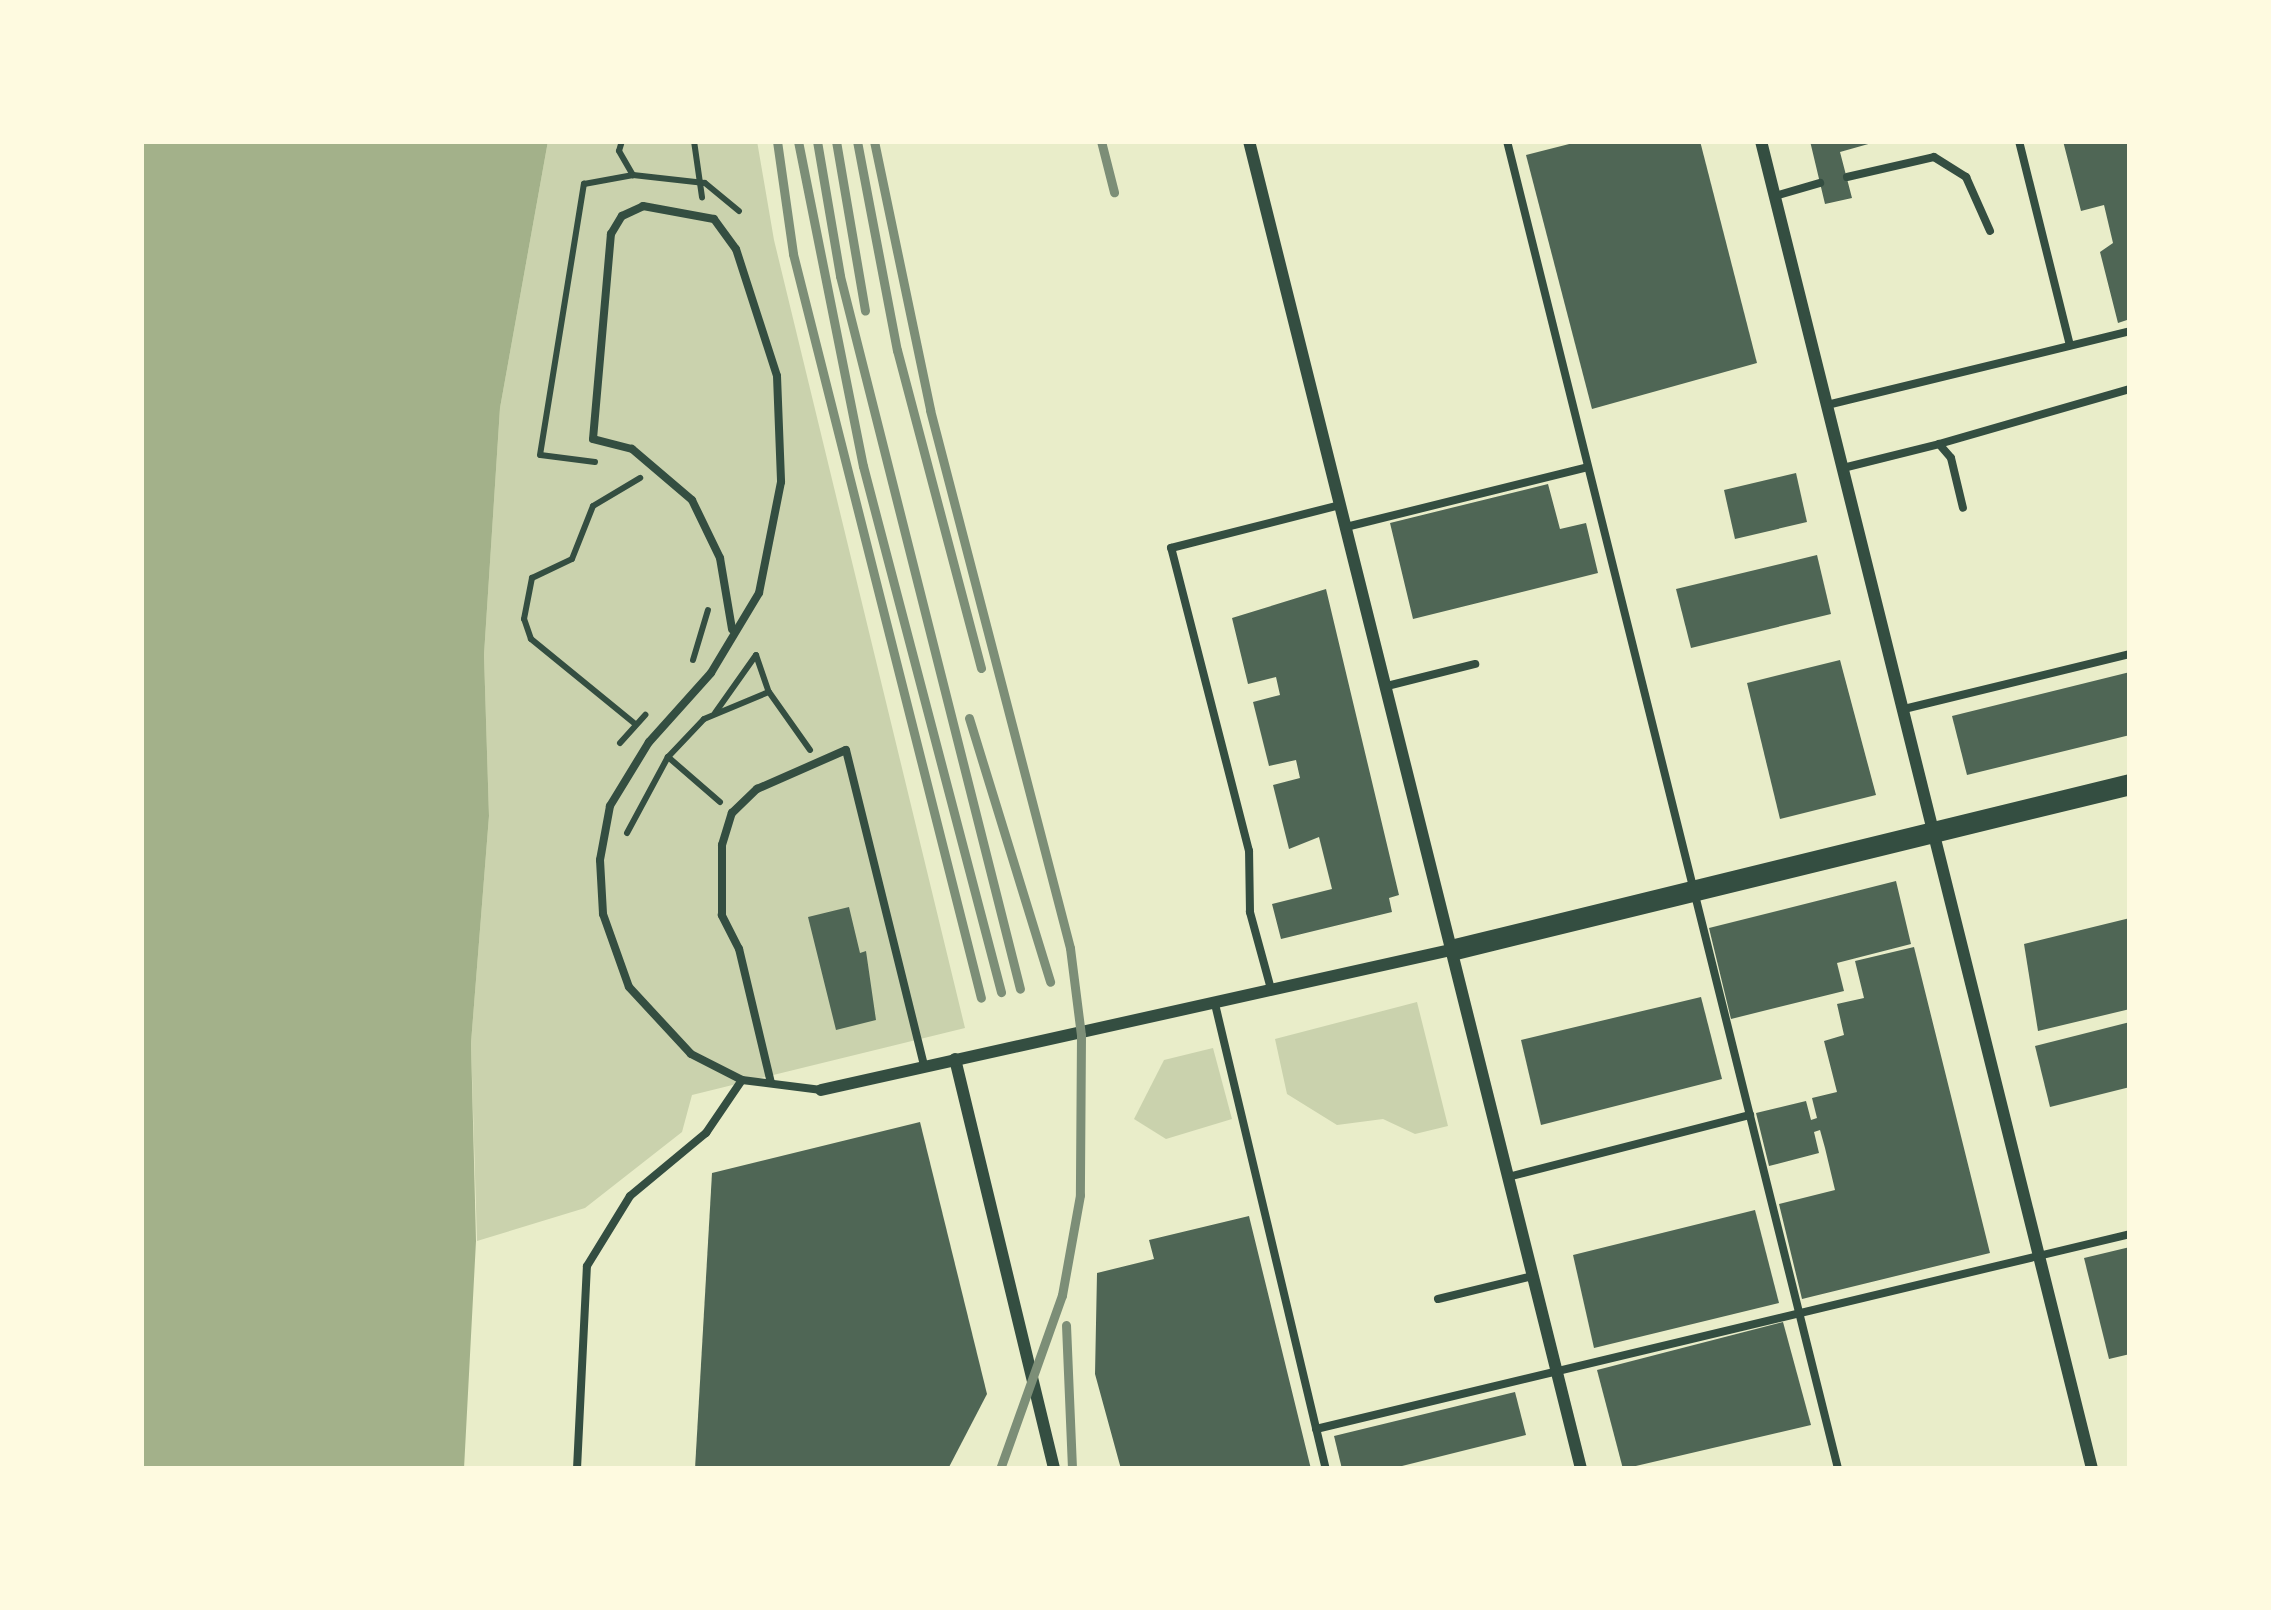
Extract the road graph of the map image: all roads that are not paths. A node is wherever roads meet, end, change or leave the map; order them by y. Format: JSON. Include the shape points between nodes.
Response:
{"nodes":[{"id":1,"x":1249,"y":141,"type":"edge"},
{"id":2,"x":1507,"y":141,"type":"edge"},
{"id":3,"x":1761,"y":141,"type":"edge"},
{"id":4,"x":2019,"y":141,"type":"edge"},
{"id":5,"x":1846,"y":177,"type":"dead end"},
{"id":6,"x":1820,"y":184,"type":"dead end"},
{"id":7,"x":1775,"y":196,"type":"junction"},
{"id":8,"x":1990,"y":231,"type":"dead end"},
{"id":9,"x":2130,"y":331,"type":"edge"},
{"id":10,"x":2070,"y":345,"type":"junction"},
{"id":11,"x":2130,"y":388,"type":"edge"},
{"id":12,"x":1827,"y":405,"type":"junction"},
{"id":13,"x":1939,"y":444,"type":"junction"},
{"id":14,"x":1588,"y":466,"type":"junction"},
{"id":15,"x":1844,"y":468,"type":"junction"},
{"id":16,"x":1340,"y":505,"type":"junction"},
{"id":17,"x":1964,"y":508,"type":"dead end"},
{"id":18,"x":1346,"y":526,"type":"junction"},
{"id":19,"x":733,"y":628,"type":"junction"},
{"id":20,"x":2130,"y":654,"type":"edge"},
{"id":21,"x":1475,"y":664,"type":"dead end"},
{"id":22,"x":1387,"y":686,"type":"junction"},
{"id":23,"x":1902,"y":710,"type":"junction"},
{"id":24,"x":2130,"y":784,"type":"edge"},
{"id":25,"x":1934,"y":830,"type":"junction"},
{"id":26,"x":1694,"y":890,"type":"junction"},
{"id":27,"x":1454,"y":950,"type":"junction"},
{"id":28,"x":1271,"y":989,"type":"junction"},
{"id":29,"x":1214,"y":1002,"type":"junction"},
{"id":30,"x":955,"y":1059,"type":"junction"},
{"id":31,"x":924,"y":1066,"type":"junction"},
{"id":32,"x":742,"y":1080,"type":"junction"},
{"id":33,"x":771,"y":1083,"type":"junction"},
{"id":34,"x":821,"y":1090,"type":"joint"},
{"id":35,"x":1750,"y":1115,"type":"junction"},
{"id":36,"x":1508,"y":1177,"type":"junction"},
{"id":37,"x":2130,"y":1234,"type":"edge"},
{"id":38,"x":2039,"y":1256,"type":"junction"},
{"id":39,"x":1533,"y":1276,"type":"junction"},
{"id":40,"x":1438,"y":1299,"type":"dead end"},
{"id":41,"x":1799,"y":1313,"type":"junction"},
{"id":42,"x":1557,"y":1371,"type":"junction"},
{"id":43,"x":1316,"y":1429,"type":"junction"},
{"id":44,"x":578,"y":1469,"type":"edge"},
{"id":45,"x":1054,"y":1469,"type":"edge"},
{"id":46,"x":1326,"y":1469,"type":"edge"},
{"id":47,"x":1581,"y":1469,"type":"edge"},
{"id":48,"x":1838,"y":1469,"type":"edge"},
{"id":49,"x":2092,"y":1469,"type":"edge"}],
"edges":[{"from":1,"to":16,"type":"street"},
{"from":2,"to":14,"type":"lane"},
{"from":3,"to":7,"type":"street"},
{"from":4,"to":10,"type":"lane"},
{"from":5,"to":8,"type":"lane","via":[[1934,157],[1966,177],[1972,206]]},
{"from":6,"to":7,"type":"lane"},
{"from":7,"to":12,"type":"street"},
{"from":9,"to":10,"type":"lane"},
{"from":10,"to":12,"type":"lane"},
{"from":11,"to":13,"type":"lane"},
{"from":12,"to":15,"type":"street"},
{"from":13,"to":15,"type":"lane"},
{"from":13,"to":17,"type":"lane","via":[[1951,458]]},
{"from":14,"to":18,"type":"lane"},
{"from":14,"to":26,"type":"lane"},
{"from":15,"to":23,"type":"street"},
{"from":16,"to":18,"type":"street"},
{"from":16,"to":28,"type":"lane","via":[[1172,548],[1250,851],[1250,912]]},
{"from":18,"to":22,"type":"street"},
{"from":19,"to":19,"type":"lane","via":[[759,593],[778,522],[780,402],[750,280],[724,229],[698,212],[643,206],[610,234],[593,439],[632,449],[692,500],[717,546]]},
{"from":19,"to":32,"type":"lane","via":[[711,673],[649,742],[610,806],[600,891],[618,964],[648,1016],[691,1054]]},
{"from":20,"to":23,"type":"lane"},
{"from":21,"to":22,"type":"lane"},
{"from":22,"to":27,"type":"street"},
{"from":23,"to":25,"type":"street"},
{"from":24,"to":25,"type":"street"},
{"from":25,"to":26,"type":"street"},
{"from":25,"to":38,"type":"street"},
{"from":26,"to":27,"type":"street"},
{"from":26,"to":35,"type":"lane"},
{"from":27,"to":28,"type":"street"},
{"from":27,"to":36,"type":"street"},
{"from":28,"to":29,"type":"street"},
{"from":29,"to":30,"type":"street"},
{"from":29,"to":43,"type":"lane"},
{"from":30,"to":31,"type":"street"},
{"from":30,"to":45,"type":"street"},
{"from":31,"to":33,"type":"lane","via":[[846,750],[757,789],[732,813],[717,875]]},
{"from":31,"to":34,"type":"street"},
{"from":32,"to":33,"type":"lane"},
{"from":32,"to":44,"type":"lane","via":[[706,1133],[630,1196],[586,1266]]},
{"from":33,"to":34,"type":"lane"},
{"from":35,"to":36,"type":"lane"},
{"from":35,"to":41,"type":"lane"},
{"from":36,"to":39,"type":"street"},
{"from":37,"to":38,"type":"lane"},
{"from":38,"to":41,"type":"lane"},
{"from":38,"to":49,"type":"street"},
{"from":39,"to":40,"type":"lane"},
{"from":39,"to":42,"type":"street"},
{"from":41,"to":42,"type":"lane"},
{"from":41,"to":48,"type":"lane"},
{"from":42,"to":43,"type":"lane"},
{"from":42,"to":47,"type":"street"},
{"from":43,"to":46,"type":"lane"}]}
